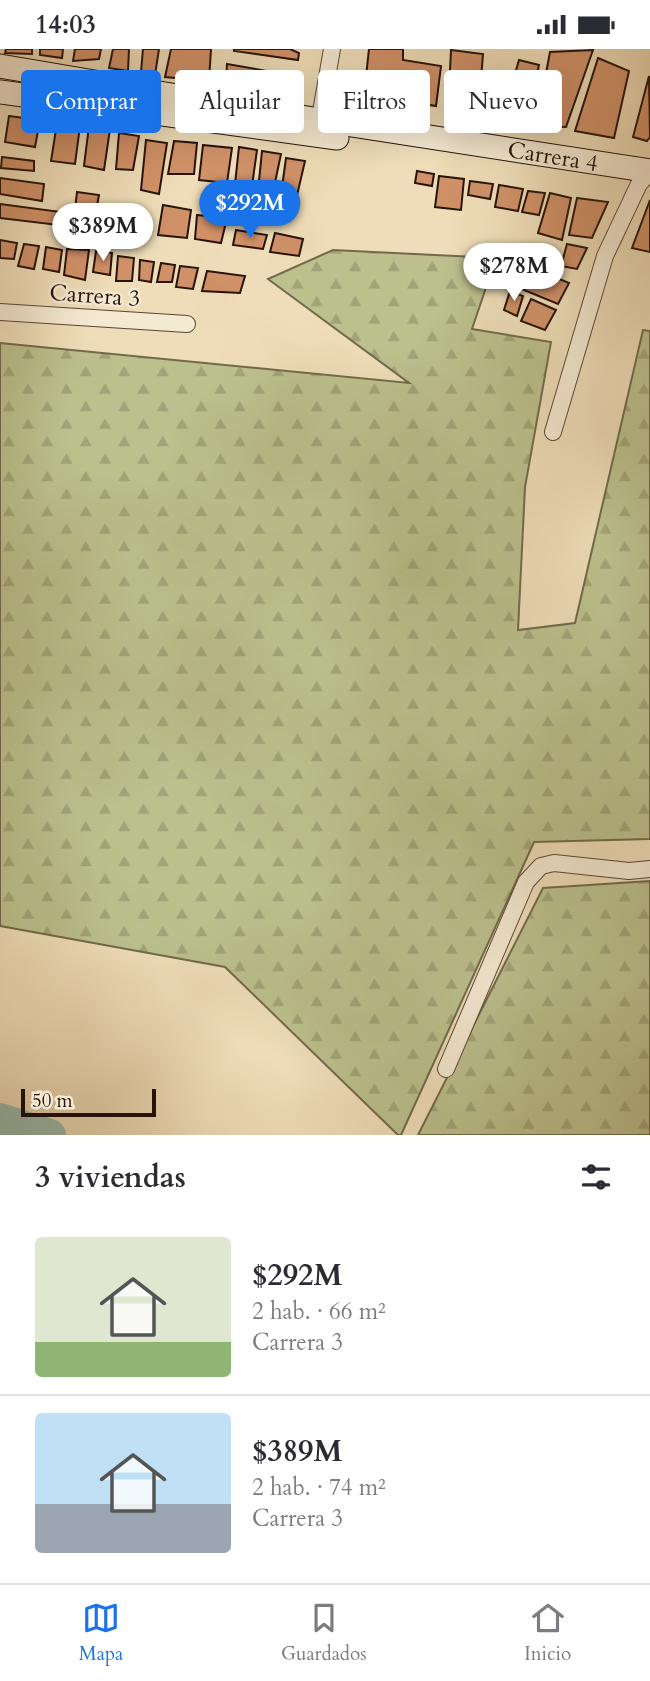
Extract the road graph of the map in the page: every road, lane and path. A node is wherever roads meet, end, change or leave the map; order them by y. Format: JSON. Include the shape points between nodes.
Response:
{"nodes":[{"id":1,"x":332,"y":49,"type":"edge"},
{"id":2,"x":0,"y":66,"type":"edge"},
{"id":3,"x":328,"y":70,"type":"edge"},
{"id":4,"x":0,"y":92,"type":"edge"},
{"id":5,"x":318,"y":127,"type":"joint"},
{"id":6,"x":357,"y":133,"type":"edge"},
{"id":7,"x":647,"y":178,"type":"edge"},
{"id":8,"x":0,"y":312,"type":"edge"},
{"id":9,"x":187,"y":324,"type":"dead end"},
{"id":10,"x":553,"y":432,"type":"dead end"},
{"id":11,"x":650,"y":870,"type":"edge"},
{"id":12,"x":446,"y":1069,"type":"dead end"}],
"edges":[{"from":1,"to":3,"type":"street"},
{"from":2,"to":5,"type":"main road","name":"Carrera 4"},
{"from":4,"to":5,"type":"main road","name":"Carrera 4"},
{"from":6,"to":7,"type":"main road","name":"Carrera 4"},
{"from":7,"to":10,"type":"street","via":[[605,256]]},
{"from":8,"to":9,"type":"street","name":"Carrera 3"},
{"from":11,"to":12,"type":"street","via":[[541,866],[526,882]]}]}
